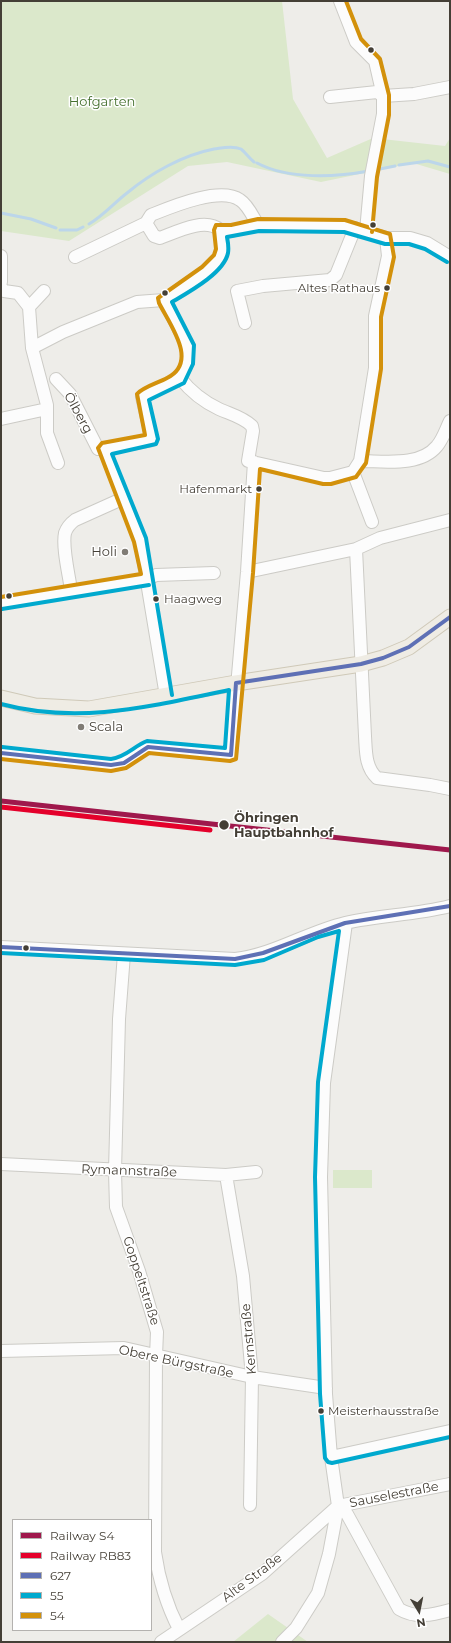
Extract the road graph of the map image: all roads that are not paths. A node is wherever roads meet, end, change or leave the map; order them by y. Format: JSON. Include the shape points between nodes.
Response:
{"nodes":[{"id":1,"x":340,"y":1,"type":"edge"},
{"id":2,"x":450,"y":87,"type":"edge"},
{"id":3,"x":330,"y":96,"type":"dead end"},
{"id":4,"x":383,"y":96,"type":"junction"},
{"id":5,"x":146,"y":223,"type":"junction"},
{"id":6,"x":258,"y":225,"type":"junction"},
{"id":7,"x":220,"y":230,"type":"junction"},
{"id":8,"x":360,"y":230,"type":"junction"},
{"id":9,"x":386,"y":238,"type":"junction"},
{"id":10,"x":1,"y":256,"type":"edge"},
{"id":11,"x":75,"y":257,"type":"dead end"},
{"id":12,"x":450,"y":257,"type":"edge"},
{"id":13,"x":1,"y":282,"type":"edge"},
{"id":14,"x":1,"y":287,"type":"edge"},
{"id":15,"x":44,"y":291,"type":"dead end"},
{"id":16,"x":164,"y":300,"type":"junction"},
{"id":17,"x":29,"y":307,"type":"junction"},
{"id":18,"x":245,"y":324,"type":"dead end"},
{"id":19,"x":32,"y":348,"type":"junction"},
{"id":20,"x":180,"y":378,"type":"junction"},
{"id":21,"x":56,"y":379,"type":"dead end"},
{"id":22,"x":47,"y":409,"type":"junction"},
{"id":23,"x":1,"y":419,"type":"edge"},
{"id":24,"x":450,"y":421,"type":"edge"},
{"id":25,"x":101,"y":449,"type":"junction"},
{"id":26,"x":251,"y":461,"type":"junction"},
{"id":27,"x":58,"y":463,"type":"dead end"},
{"id":28,"x":356,"y":467,"type":"junction"},
{"id":29,"x":124,"y":498,"type":"junction"},
{"id":30,"x":450,"y":520,"type":"edge"},
{"id":31,"x":372,"y":522,"type":"dead end"},
{"id":32,"x":356,"y":549,"type":"junction"},
{"id":33,"x":247,"y":572,"type":"junction"},
{"id":34,"x":214,"y":573,"type":"dead end"},
{"id":35,"x":148,"y":579,"type":"junction"},
{"id":36,"x":71,"y":590,"type":"junction"},
{"id":37,"x":1,"y":603,"type":"edge"},
{"id":38,"x":450,"y":617,"type":"edge"},
{"id":39,"x":361,"y":664,"type":"junction"},
{"id":40,"x":236,"y":683,"type":"junction"},
{"id":41,"x":166,"y":696,"type":"junction"},
{"id":42,"x":1,"y":698,"type":"edge"},
{"id":43,"x":1,"y":706,"type":"edge"},
{"id":44,"x":35,"y":706,"type":"junction"},
{"id":45,"x":1,"y":753,"type":"edge"},
{"id":46,"x":450,"y":790,"type":"edge"},
{"id":47,"x":450,"y":906,"type":"edge"},
{"id":48,"x":346,"y":923,"type":"junction"},
{"id":49,"x":1,"y":947,"type":"edge"},
{"id":50,"x":124,"y":954,"type":"junction"},
{"id":51,"x":1,"y":1164,"type":"edge"},
{"id":52,"x":115,"y":1171,"type":"junction"},
{"id":53,"x":256,"y":1172,"type":"dead end"},
{"id":54,"x":226,"y":1175,"type":"junction"},
{"id":55,"x":1,"y":1351,"type":"edge"},
{"id":56,"x":156,"y":1356,"type":"junction"},
{"id":57,"x":252,"y":1378,"type":"junction"},
{"id":58,"x":326,"y":1388,"type":"junction"},
{"id":59,"x":448,"y":1432,"type":"edge"},
{"id":60,"x":331,"y":1457,"type":"junction"},
{"id":61,"x":450,"y":1484,"type":"edge"},
{"id":62,"x":250,"y":1504,"type":"dead end"},
{"id":63,"x":338,"y":1506,"type":"junction"},
{"id":64,"x":450,"y":1610,"type":"edge"},
{"id":65,"x":179,"y":1629,"type":"junction"},
{"id":66,"x":161,"y":1642,"type":"edge"},
{"id":67,"x":282,"y":1642,"type":"edge"}],
"edges":[{"from":1,"to":4,"type":"street","via":[[356,42],[375,61]]},
{"from":2,"to":4,"type":"street","via":[[414,94]]},
{"from":3,"to":4,"type":"street","via":[[377,92]]},
{"from":4,"to":8,"type":"street","via":[[383,114]]},
{"from":5,"to":6,"type":"street","via":[[151,215],[176,205],[223,195],[238,198],[244,203]]},
{"from":5,"to":7,"type":"street","via":[[154,236],[160,238],[201,225],[209,225]]},
{"from":5,"to":11,"type":"street"},
{"from":6,"to":7,"type":"street","via":[[231,231]]},
{"from":6,"to":8,"type":"street","via":[[300,225]]},
{"from":7,"to":16,"type":"street","via":[[222,253],[218,261]]},
{"from":8,"to":9,"type":"street"},
{"from":8,"to":18,"type":"street","via":[[336,275],[330,280],[237,291]]},
{"from":9,"to":12,"type":"street","via":[[410,238],[427,243]]},
{"from":9,"to":28,"type":"street","via":[[388,256],[375,316],[375,368]]},
{"from":10,"to":13,"type":"street"},
{"from":14,"to":17,"type":"street","via":[[4,291],[18,294]]},
{"from":15,"to":17,"type":"street"},
{"from":16,"to":19,"type":"street","via":[[137,302],[63,332]]},
{"from":16,"to":20,"type":"street","via":[[188,347],[187,363]]},
{"from":17,"to":19,"type":"street"},
{"from":19,"to":22,"type":"street"},
{"from":20,"to":25,"type":"street","via":[[142,397],[152,440]]},
{"from":20,"to":26,"type":"street","via":[[191,392],[202,400],[252,426]]},
{"from":21,"to":25,"type":"street","name":"Ölberg","via":[[70,394]]},
{"from":22,"to":23,"type":"street"},
{"from":22,"to":27,"type":"street","via":[[47,433]]},
{"from":24,"to":28,"type":"street","via":[[439,445],[423,458]]},
{"from":25,"to":29,"type":"street","name":"Ölberg"},
{"from":26,"to":28,"type":"street","via":[[324,478]]},
{"from":26,"to":33,"type":"street"},
{"from":28,"to":31,"type":"street"},
{"from":29,"to":35,"type":"street","name":"Ölberg","via":[[140,540]]},
{"from":29,"to":36,"type":"street","via":[[69,525],[65,533],[65,548]]},
{"from":30,"to":32,"type":"street","via":[[380,538]]},
{"from":32,"to":33,"type":"street"},
{"from":32,"to":39,"type":"street"},
{"from":33,"to":40,"type":"street"},
{"from":34,"to":35,"type":"street","via":[[156,575]]},
{"from":35,"to":36,"type":"street"},
{"from":35,"to":41,"type":"street","name":"Ölberg"},
{"from":36,"to":37,"type":"street"},
{"from":38,"to":39,"type":"main road","via":[[409,647]]},
{"from":39,"to":40,"type":"main road"},
{"from":39,"to":46,"type":"street","via":[[366,755],[372,774],[384,780]]},
{"from":40,"to":41,"type":"main road"},
{"from":40,"to":45,"type":"street","via":[[231,755],[148,747],[140,750],[123,765],[111,765]]},
{"from":41,"to":44,"type":"main road","via":[[89,709]]},
{"from":42,"to":44,"type":"main road"},
{"from":43,"to":44,"type":"main road"},
{"from":47,"to":48,"type":"street"},
{"from":48,"to":50,"type":"street","via":[[316,931],[249,958],[204,959]]},
{"from":48,"to":58,"type":"street","via":[[324,1083],[322,1177]]},
{"from":49,"to":50,"type":"street"},
{"from":50,"to":52,"type":"street","name":"Goppeltstraße","via":[[119,1019]]},
{"from":51,"to":52,"type":"street","name":"Rymannstraße"},
{"from":52,"to":54,"type":"street","name":"Rymannstraße"},
{"from":52,"to":56,"type":"street","name":"Goppeltstraße","via":[[116,1207],[157,1332]]},
{"from":53,"to":54,"type":"street","name":"Rymannstraße"},
{"from":54,"to":57,"type":"street","name":"Kernstraße","via":[[243,1276]]},
{"from":55,"to":56,"type":"street","name":"Obere Bürgstraße","via":[[124,1348]]},
{"from":56,"to":57,"type":"street","name":"Obere Bürgstraße"},
{"from":56,"to":65,"type":"street","name":"Goppeltstraße","via":[[155,1552],[159,1582],[170,1613]]},
{"from":57,"to":58,"type":"street","name":"Obere Bürgstraße"},
{"from":57,"to":62,"type":"street","name":"Kernstraße"},
{"from":58,"to":60,"type":"street"},
{"from":59,"to":60,"type":"street"},
{"from":60,"to":63,"type":"street"},
{"from":61,"to":63,"type":"street","name":"Sauselestraße"},
{"from":63,"to":64,"type":"street","via":[[347,1514],[399,1609],[409,1615],[428,1616]]},
{"from":63,"to":65,"type":"street","name":"Alte Straße","via":[[262,1574]]},
{"from":63,"to":67,"type":"street","via":[[329,1554],[318,1592],[296,1628]]},
{"from":65,"to":66,"type":"street","name":"Alte Straße"}]}
